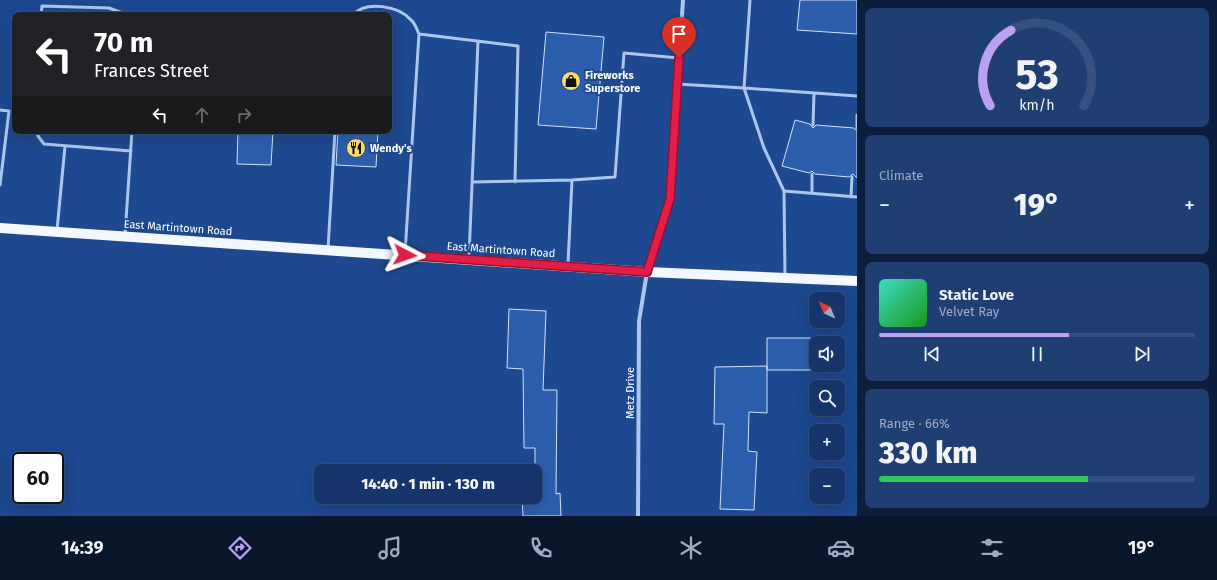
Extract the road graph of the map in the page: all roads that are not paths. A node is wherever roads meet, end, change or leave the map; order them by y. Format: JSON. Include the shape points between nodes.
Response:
{"nodes":[{"id":1,"x":683,"y":0,"type":"edge"},
{"id":2,"x":750,"y":0,"type":"edge"},
{"id":3,"x":41,"y":12,"type":"edge"},
{"id":4,"x":120,"y":12,"type":"edge"},
{"id":5,"x":355,"y":12,"type":"edge"},
{"id":6,"x":419,"y":34,"type":"junction"},
{"id":7,"x":478,"y":41,"type":"junction"},
{"id":8,"x":679,"y":58,"type":"junction"},
{"id":9,"x":677,"y":84,"type":"junction"},
{"id":10,"x":744,"y":88,"type":"junction"},
{"id":11,"x":814,"y":93,"type":"junction"},
{"id":12,"x":857,"y":96,"type":"edge"},
{"id":13,"x":0,"y":110,"type":"edge"},
{"id":14,"x":857,"y":115,"type":"edge"},
{"id":15,"x":813,"y":125,"type":"dead end"},
{"id":16,"x":856,"y":128,"type":"edge"},
{"id":17,"x":37,"y":134,"type":"edge"},
{"id":18,"x":132,"y":134,"type":"edge"},
{"id":19,"x":335,"y":134,"type":"edge"},
{"id":20,"x":65,"y":146,"type":"junction"},
{"id":21,"x":131,"y":151,"type":"junction"},
{"id":22,"x":812,"y":174,"type":"dead end"},
{"id":23,"x":852,"y":178,"type":"dead end"},
{"id":24,"x":572,"y":180,"type":"junction"},
{"id":25,"x":473,"y":182,"type":"junction"},
{"id":26,"x":515,"y":182,"type":"junction"},
{"id":27,"x":0,"y":185,"type":"edge"},
{"id":28,"x":784,"y":191,"type":"junction"},
{"id":29,"x":812,"y":193,"type":"junction"},
{"id":30,"x":851,"y":196,"type":"junction"},
{"id":31,"x":857,"y":197,"type":"edge"},
{"id":32,"x":0,"y":228,"type":"edge"},
{"id":33,"x":57,"y":232,"type":"junction"},
{"id":34,"x":125,"y":236,"type":"junction"},
{"id":35,"x":328,"y":250,"type":"junction"},
{"id":36,"x":405,"y":255,"type":"junction"},
{"id":37,"x":469,"y":260,"type":"junction"},
{"id":38,"x":568,"y":266,"type":"junction"},
{"id":39,"x":647,"y":272,"type":"junction"},
{"id":40,"x":786,"y":278,"type":"junction"},
{"id":41,"x":857,"y":281,"type":"edge"},
{"id":42,"x":638,"y":516,"type":"edge"}],
"edges":[{"from":1,"to":8,"type":"street","name":"Metz Drive"},
{"from":2,"to":10,"type":"lane"},
{"from":3,"to":4,"type":"lane","via":[[42,6],[87,6]]},
{"from":5,"to":6,"type":"lane","via":[[373,6],[394,8],[412,20]]},
{"from":6,"to":7,"type":"lane"},
{"from":6,"to":36,"type":"lane"},
{"from":7,"to":25,"type":"lane"},
{"from":7,"to":26,"type":"lane","via":[[518,46]]},
{"from":8,"to":9,"type":"street","name":"Metz Drive"},
{"from":8,"to":24,"type":"lane","via":[[624,53],[615,177]]},
{"from":9,"to":10,"type":"lane"},
{"from":9,"to":39,"type":"street","name":"Metz Drive","via":[[670,199]]},
{"from":10,"to":11,"type":"lane"},
{"from":10,"to":28,"type":"lane","via":[[764,148]]},
{"from":11,"to":12,"type":"lane"},
{"from":11,"to":15,"type":"lane"},
{"from":13,"to":27,"type":"lane","via":[[9,111]]},
{"from":14,"to":16,"type":"lane"},
{"from":17,"to":20,"type":"lane","via":[[44,144]]},
{"from":18,"to":21,"type":"lane"},
{"from":19,"to":35,"type":"lane"},
{"from":20,"to":21,"type":"lane"},
{"from":20,"to":33,"type":"lane"},
{"from":21,"to":34,"type":"lane"},
{"from":22,"to":29,"type":"lane"},
{"from":23,"to":30,"type":"lane"},
{"from":24,"to":26,"type":"lane"},
{"from":24,"to":38,"type":"lane"},
{"from":25,"to":26,"type":"lane"},
{"from":25,"to":37,"type":"lane"},
{"from":28,"to":29,"type":"lane"},
{"from":28,"to":40,"type":"lane"},
{"from":29,"to":30,"type":"lane"},
{"from":30,"to":31,"type":"lane"},
{"from":32,"to":33,"type":"main road","name":"East Martintown Road"},
{"from":33,"to":34,"type":"main road","name":"East Martintown Road"},
{"from":34,"to":35,"type":"main road","name":"East Martintown Road"},
{"from":35,"to":36,"type":"main road","name":"East Martintown Road"},
{"from":36,"to":37,"type":"main road","name":"East Martintown Road"},
{"from":37,"to":38,"type":"main road","name":"East Martintown Road"},
{"from":38,"to":39,"type":"main road","name":"East Martintown Road"},
{"from":39,"to":40,"type":"main road","name":"East Martintown Road"},
{"from":39,"to":42,"type":"street","name":"Metz Drive","via":[[639,321]]},
{"from":40,"to":41,"type":"main road","name":"East Martintown Road"}]}
